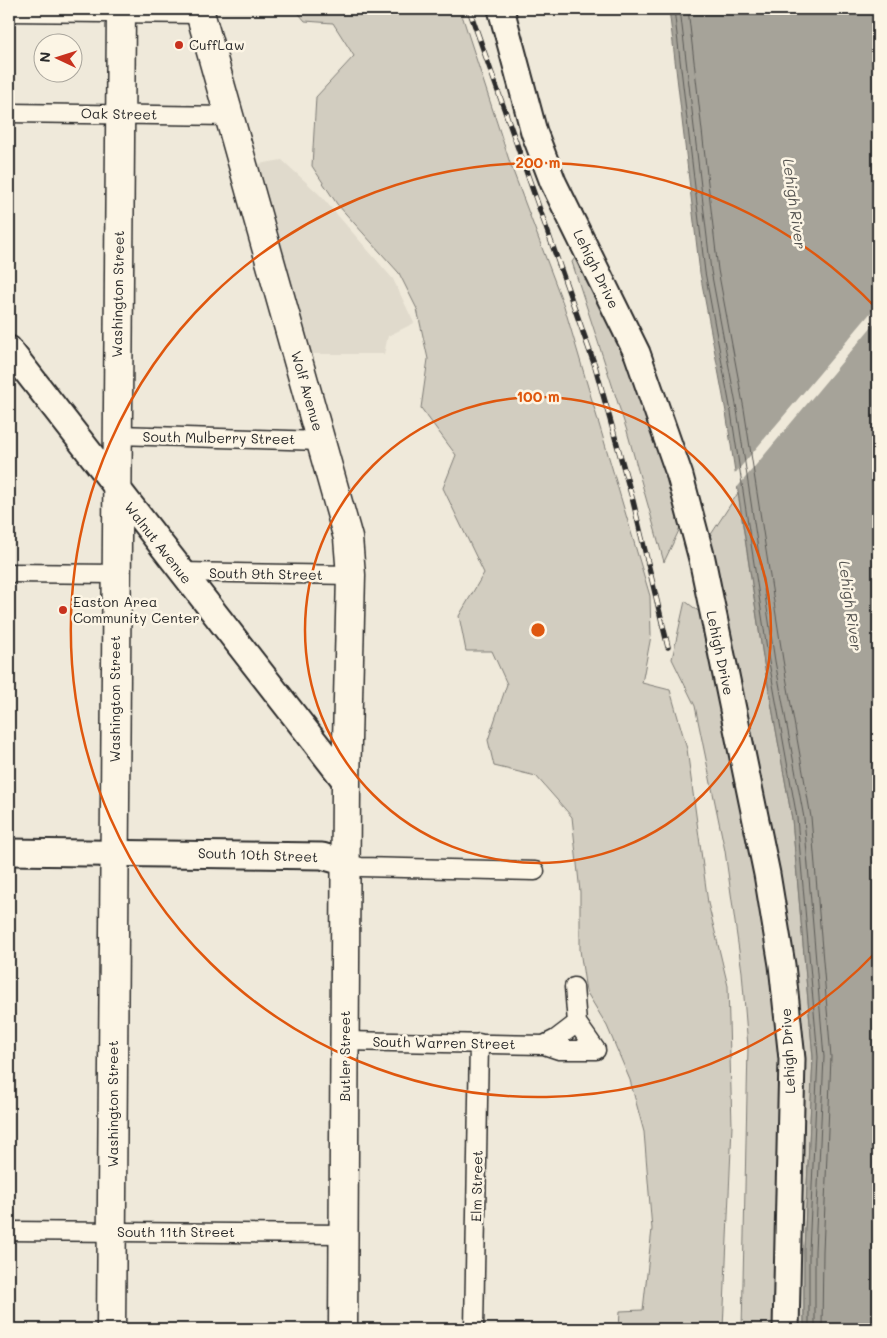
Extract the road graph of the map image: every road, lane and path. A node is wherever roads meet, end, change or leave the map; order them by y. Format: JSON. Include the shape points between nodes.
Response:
{"nodes":[{"id":1,"x":501,"y":9,"type":"edge"},
{"id":2,"x":121,"y":11,"type":"edge"},
{"id":3,"x":200,"y":11,"type":"edge"},
{"id":4,"x":9,"y":12,"type":"edge"},
{"id":5,"x":9,"y":113,"type":"edge"},
{"id":6,"x":120,"y":114,"type":"junction"},
{"id":7,"x":230,"y":116,"type":"junction"},
{"id":8,"x":9,"y":348,"type":"edge"},
{"id":9,"x":117,"y":435,"type":"junction"},
{"id":10,"x":321,"y":441,"type":"junction"},
{"id":11,"x":116,"y":490,"type":"junction"},
{"id":12,"x":181,"y":572,"type":"junction"},
{"id":13,"x":9,"y":573,"type":"edge"},
{"id":14,"x":116,"y":574,"type":"junction"},
{"id":15,"x":351,"y":575,"type":"junction"},
{"id":16,"x":346,"y":782,"type":"junction"},
{"id":17,"x":9,"y":852,"type":"edge"},
{"id":18,"x":114,"y":852,"type":"junction"},
{"id":19,"x":346,"y":863,"type":"junction"},
{"id":20,"x":535,"y":872,"type":"dead end"},
{"id":21,"x":574,"y":987,"type":"dead end"},
{"id":22,"x":577,"y":1023,"type":"junction"},
{"id":23,"x":345,"y":1041,"type":"junction"},
{"id":24,"x":479,"y":1043,"type":"junction"},
{"id":25,"x":544,"y":1045,"type":"junction"},
{"id":26,"x":9,"y":1231,"type":"edge"},
{"id":27,"x":112,"y":1232,"type":"junction"},
{"id":28,"x":344,"y":1234,"type":"junction"},
{"id":29,"x":111,"y":1329,"type":"edge"},
{"id":30,"x":343,"y":1329,"type":"edge"},
{"id":31,"x":474,"y":1329,"type":"edge"},
{"id":32,"x":786,"y":1329,"type":"edge"}],
"edges":[{"from":1,"to":32,"type":"street","name":"Lehigh Drive","via":[[537,140],[553,182],[637,353],[680,476],[702,559],[767,874],[782,965],[792,1059]]},
{"from":2,"to":3,"type":"street"},
{"from":2,"to":4,"type":"street"},
{"from":2,"to":6,"type":"main road","name":"Washington Street"},
{"from":3,"to":7,"type":"main road","name":"Wolf Avenue"},
{"from":5,"to":6,"type":"street","name":"Oak Street"},
{"from":6,"to":7,"type":"street","name":"Oak Street"},
{"from":6,"to":9,"type":"main road","name":"Washington Street"},
{"from":7,"to":10,"type":"main road","name":"Wolf Avenue"},
{"from":8,"to":11,"type":"street","name":"Walnut Avenue"},
{"from":9,"to":10,"type":"street","name":"South Mulberry Street"},
{"from":9,"to":11,"type":"main road","name":"Washington Street"},
{"from":10,"to":15,"type":"main road","name":"Wolf Avenue","via":[[348,538]]},
{"from":11,"to":12,"type":"street","name":"Walnut Avenue"},
{"from":11,"to":14,"type":"main road","name":"Washington Street"},
{"from":12,"to":15,"type":"street","name":"South 9th Street"},
{"from":12,"to":16,"type":"street","name":"Walnut Avenue"},
{"from":13,"to":14,"type":"street"},
{"from":14,"to":18,"type":"main road","name":"Washington Street"},
{"from":15,"to":16,"type":"main road","name":"Wolf Avenue"},
{"from":16,"to":19,"type":"main road","name":"Butler Street"},
{"from":17,"to":18,"type":"street","name":"South 10th Street"},
{"from":18,"to":19,"type":"street","name":"South 10th Street","via":[[322,856]]},
{"from":18,"to":27,"type":"main road","name":"Washington Street"},
{"from":19,"to":20,"type":"street","name":"South 10th Street","via":[[360,867]]},
{"from":19,"to":23,"type":"main road","name":"Butler Street"},
{"from":21,"to":22,"type":"street"},
{"from":22,"to":25,"type":"street"},
{"from":22,"to":25,"type":"street","name":"South Warren Street","via":[[596,1050],[559,1050]]},
{"from":23,"to":24,"type":"street","name":"South Warren Street"},
{"from":23,"to":28,"type":"main road","name":"Butler Street"},
{"from":24,"to":25,"type":"street","name":"South Warren Street"},
{"from":24,"to":31,"type":"street","name":"Elm Street"},
{"from":26,"to":27,"type":"street","name":"South 11th Street"},
{"from":27,"to":28,"type":"street","name":"South 11th Street"},
{"from":27,"to":29,"type":"main road","name":"Washington Street"},
{"from":28,"to":30,"type":"main road","name":"Butler Street"}]}
